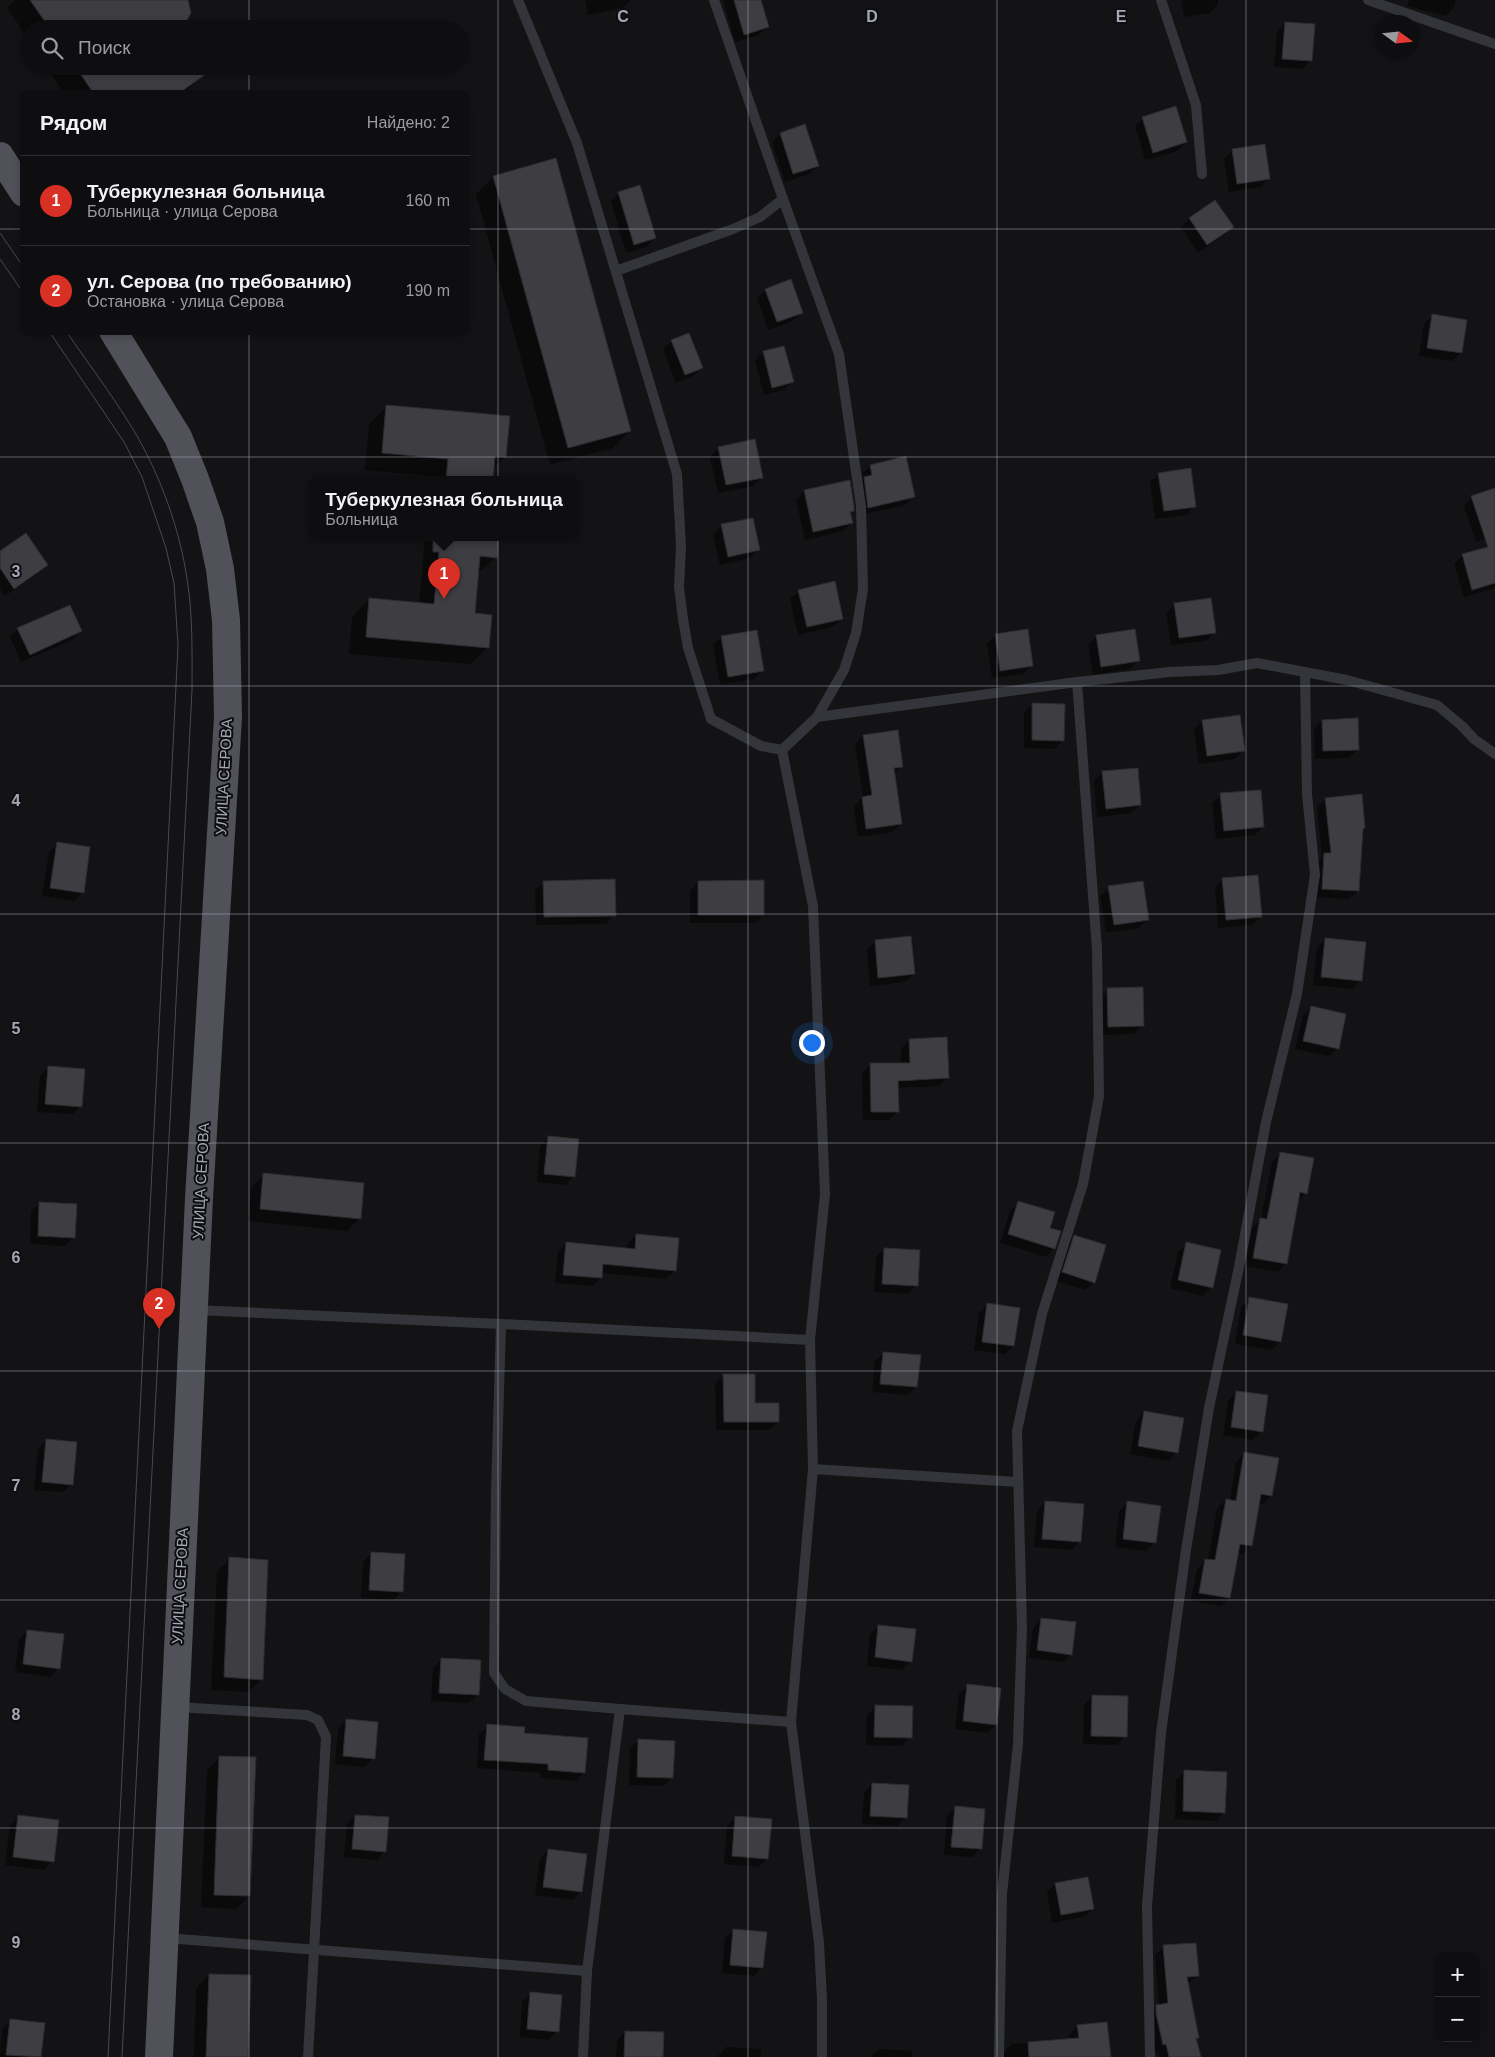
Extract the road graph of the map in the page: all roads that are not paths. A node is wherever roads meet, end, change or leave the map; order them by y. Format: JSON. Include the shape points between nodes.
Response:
{"nodes":[{"id":1,"x":518,"y":0,"type":"edge"},
{"id":2,"x":714,"y":0,"type":"edge"},
{"id":3,"x":1161,"y":0,"type":"edge"},
{"id":4,"x":1368,"y":0,"type":"edge"},
{"id":5,"x":1495,"y":44,"type":"edge"},
{"id":6,"x":0,"y":156,"type":"edge"},
{"id":7,"x":1202,"y":174,"type":"dead end"},
{"id":8,"x":20,"y":187,"type":"edge"},
{"id":9,"x":783,"y":199,"type":"junction"},
{"id":10,"x":616,"y":271,"type":"junction"},
{"id":11,"x":115,"y":335,"type":"edge"},
{"id":12,"x":1305,"y":672,"type":"junction"},
{"id":13,"x":1077,"y":682,"type":"junction"},
{"id":14,"x":817,"y":717,"type":"junction"},
{"id":15,"x":782,"y":750,"type":"junction"},
{"id":16,"x":1495,"y":754,"type":"edge"},
{"id":17,"x":195,"y":1310,"type":"junction"},
{"id":18,"x":501,"y":1324,"type":"junction"},
{"id":19,"x":810,"y":1340,"type":"junction"},
{"id":20,"x":813,"y":1469,"type":"junction"},
{"id":21,"x":1017,"y":1482,"type":"junction"},
{"id":22,"x":174,"y":1706,"type":"junction"},
{"id":23,"x":620,"y":1709,"type":"junction"},
{"id":24,"x":791,"y":1722,"type":"junction"},
{"id":25,"x":166,"y":1938,"type":"junction"},
{"id":26,"x":313,"y":1949,"type":"junction"},
{"id":27,"x":587,"y":1971,"type":"junction"},
{"id":28,"x":159,"y":2057,"type":"edge"},
{"id":29,"x":308,"y":2057,"type":"edge"},
{"id":30,"x":583,"y":2057,"type":"edge"},
{"id":31,"x":822,"y":2057,"type":"edge"},
{"id":32,"x":999,"y":2057,"type":"edge"},
{"id":33,"x":1150,"y":2057,"type":"edge"}],
"edges":[{"from":1,"to":10,"type":"lane","via":[[577,143]]},
{"from":2,"to":9,"type":"lane"},
{"from":3,"to":7,"type":"lane","via":[[1196,105]]},
{"from":4,"to":5,"type":"lane"},
{"from":6,"to":8,"type":"main road"},
{"from":9,"to":10,"type":"lane","via":[[760,217],[733,229]]},
{"from":9,"to":14,"type":"lane","via":[[839,354],[861,506],[863,589],[856,633],[844,670]]},
{"from":10,"to":15,"type":"lane","via":[[677,474],[679,587],[688,648],[700,690],[711,719],[761,746]]},
{"from":11,"to":17,"type":"main road","name":"УЛИЦА СЕРОВА","via":[[178,437],[185,454],[210,522],[226,620],[228,718]]},
{"from":12,"to":13,"type":"lane","via":[[1257,663],[1218,670]]},
{"from":12,"to":16,"type":"lane","via":[[1437,705]]},
{"from":12,"to":33,"type":"lane","via":[[1307,794],[1315,875],[1297,994],[1266,1122],[1209,1408],[1185,1560],[1161,1733],[1147,1906]]},
{"from":13,"to":14,"type":"lane"},
{"from":13,"to":21,"type":"lane","via":[[1097,949],[1099,1096],[1082,1184],[1042,1314],[1017,1431]]},
{"from":14,"to":15,"type":"lane"},
{"from":15,"to":19,"type":"lane","via":[[813,906],[825,1194]]},
{"from":17,"to":18,"type":"lane"},
{"from":17,"to":22,"type":"main road","name":"УЛИЦА СЕРОВА"},
{"from":18,"to":19,"type":"lane"},
{"from":18,"to":23,"type":"lane","via":[[494,1674],[505,1689],[526,1701]]},
{"from":19,"to":20,"type":"lane"},
{"from":20,"to":21,"type":"lane"},
{"from":20,"to":24,"type":"lane"},
{"from":21,"to":32,"type":"lane","via":[[1022,1628],[1018,1744],[1002,1894]]},
{"from":22,"to":25,"type":"main road","name":"УЛИЦА СЕРОВА"},
{"from":22,"to":26,"type":"lane","via":[[307,1715],[318,1720],[326,1737]]},
{"from":23,"to":24,"type":"lane"},
{"from":23,"to":27,"type":"lane"},
{"from":24,"to":31,"type":"lane","via":[[819,1942]]},
{"from":25,"to":26,"type":"lane"},
{"from":25,"to":28,"type":"main road","name":"УЛИЦА СЕРОВА"},
{"from":26,"to":27,"type":"lane"},
{"from":26,"to":29,"type":"lane"},
{"from":27,"to":30,"type":"lane"}]}
